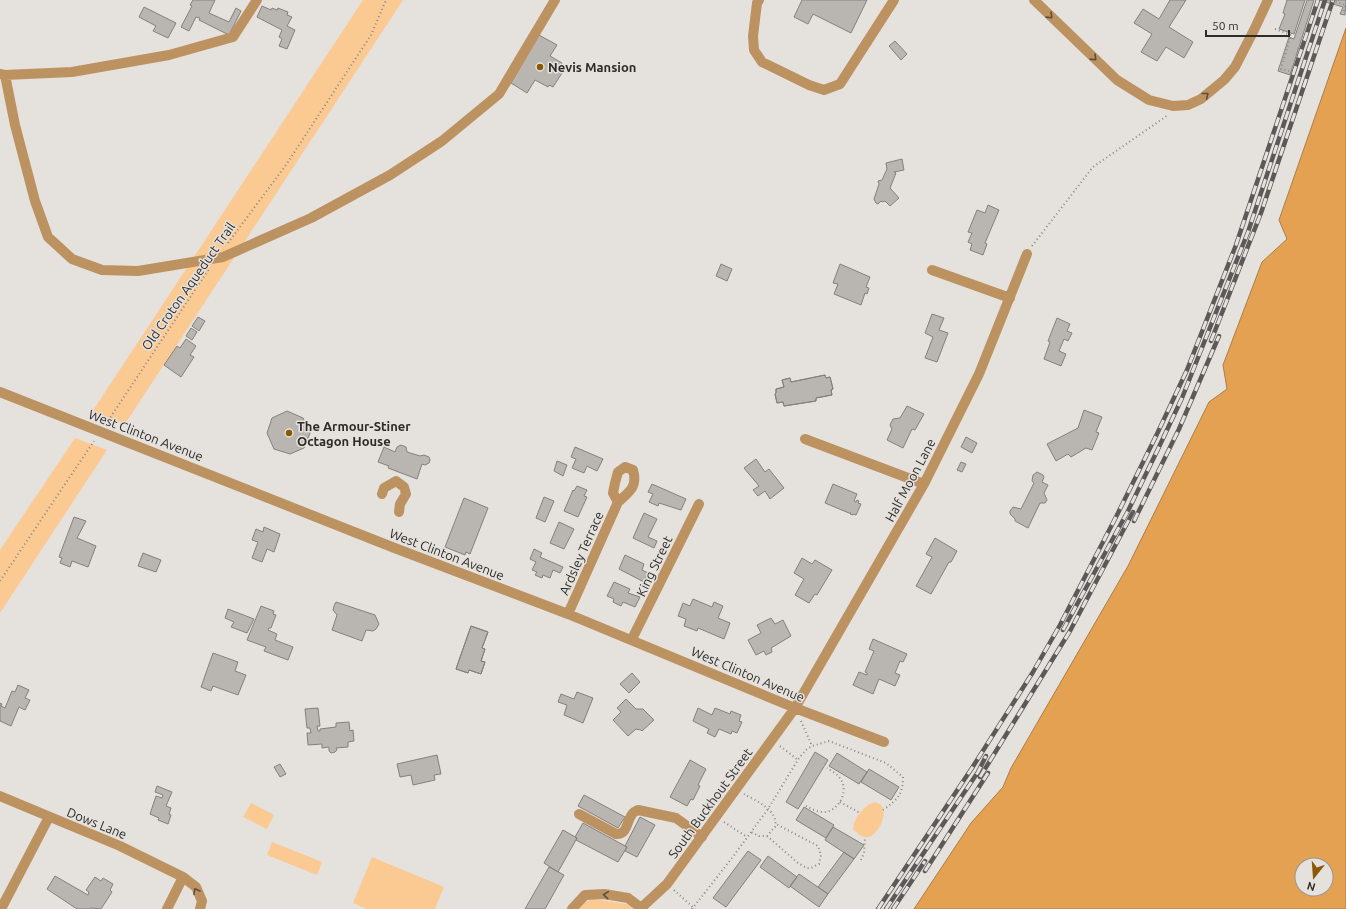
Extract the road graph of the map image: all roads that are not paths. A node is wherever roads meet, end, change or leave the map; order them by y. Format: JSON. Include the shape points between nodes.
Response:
{"nodes":[{"id":1,"x":257,"y":0,"type":"edge"},
{"id":2,"x":555,"y":0,"type":"edge"},
{"id":3,"x":759,"y":0,"type":"edge"},
{"id":4,"x":894,"y":0,"type":"edge"},
{"id":5,"x":1034,"y":0,"type":"edge"},
{"id":6,"x":1268,"y":0,"type":"edge"},
{"id":7,"x":2,"y":75,"type":"edge"},
{"id":8,"x":1026,"y":254,"type":"road end"},
{"id":9,"x":932,"y":270,"type":"dead end"},
{"id":10,"x":1010,"y":298,"type":"junction"},
{"id":11,"x":0,"y":392,"type":"edge"},
{"id":12,"x":805,"y":439,"type":"dead end"},
{"id":13,"x":924,"y":484,"type":"junction"},
{"id":14,"x":382,"y":494,"type":"dead end"},
{"id":15,"x":618,"y":502,"type":"dead end"},
{"id":16,"x":699,"y":504,"type":"dead end"},
{"id":17,"x":399,"y":512,"type":"dead end"},
{"id":18,"x":568,"y":614,"type":"junction"},
{"id":19,"x":632,"y":639,"type":"junction"},
{"id":20,"x":796,"y":708,"type":"junction"},
{"id":21,"x":884,"y":742,"type":"dead end"},
{"id":22,"x":0,"y":796,"type":"edge"},
{"id":23,"x":579,"y":814,"type":"dead end"},
{"id":24,"x":49,"y":817,"type":"junction"},
{"id":25,"x":702,"y":837,"type":"junction"},
{"id":26,"x":183,"y":877,"type":"junction"},
{"id":27,"x":641,"y":908,"type":"edge"},
{"id":28,"x":1,"y":909,"type":"edge"},
{"id":29,"x":167,"y":909,"type":"edge"},
{"id":30,"x":200,"y":909,"type":"edge"},
{"id":31,"x":572,"y":909,"type":"edge"}],
"edges":[{"from":1,"to":7,"type":"street","via":[[233,37],[169,55],[72,72]]},
{"from":2,"to":7,"type":"street","via":[[499,94],[442,141],[390,175],[311,218],[223,257],[138,271],[102,270],[72,259],[48,237],[35,201]]},
{"from":3,"to":4,"type":"street","via":[[753,36],[754,50],[762,62],[824,90],[840,84]]},
{"from":5,"to":6,"type":"street","one_way":true,"via":[[1117,80],[1149,100],[1173,106],[1188,105],[1201,99],[1224,80],[1235,67]]},
{"from":8,"to":10,"type":"street","name":"Half Moon Lane"},
{"from":9,"to":10,"type":"street"},
{"from":10,"to":13,"type":"street","name":"Half Moon Lane","via":[[979,374]]},
{"from":11,"to":18,"type":"street","name":"West Clinton Avenue"},
{"from":12,"to":13,"type":"street"},
{"from":13,"to":20,"type":"street","name":"Half Moon Lane"},
{"from":14,"to":17,"type":"street","via":[[384,488],[396,481],[404,487],[406,494]]},
{"from":15,"to":18,"type":"street","name":"Ardsley Terrace"},
{"from":16,"to":19,"type":"street","name":"King Street"},
{"from":18,"to":19,"type":"street","name":"West Clinton Avenue"},
{"from":19,"to":20,"type":"street","name":"West Clinton Avenue"},
{"from":20,"to":21,"type":"street","name":"West Clinton Avenue"},
{"from":20,"to":25,"type":"street","name":"South Buckhout Street"},
{"from":22,"to":24,"type":"street","name":"Dows Lane"},
{"from":23,"to":25,"type":"street","via":[[620,835],[633,813],[638,810],[646,811],[676,818]]},
{"from":24,"to":26,"type":"street","name":"Dows Lane","via":[[120,846]]},
{"from":24,"to":28,"type":"street"},
{"from":25,"to":27,"type":"street","name":"South Buckhout Street","via":[[667,884]]},
{"from":26,"to":29,"type":"street"},
{"from":30,"to":26,"type":"street","name":"Dows Lane","one_way":true,"via":[[202,901],[196,887]]},
{"from":27,"to":31,"type":"street","one_way":true,"via":[[628,898],[604,894],[585,895]]}]}
